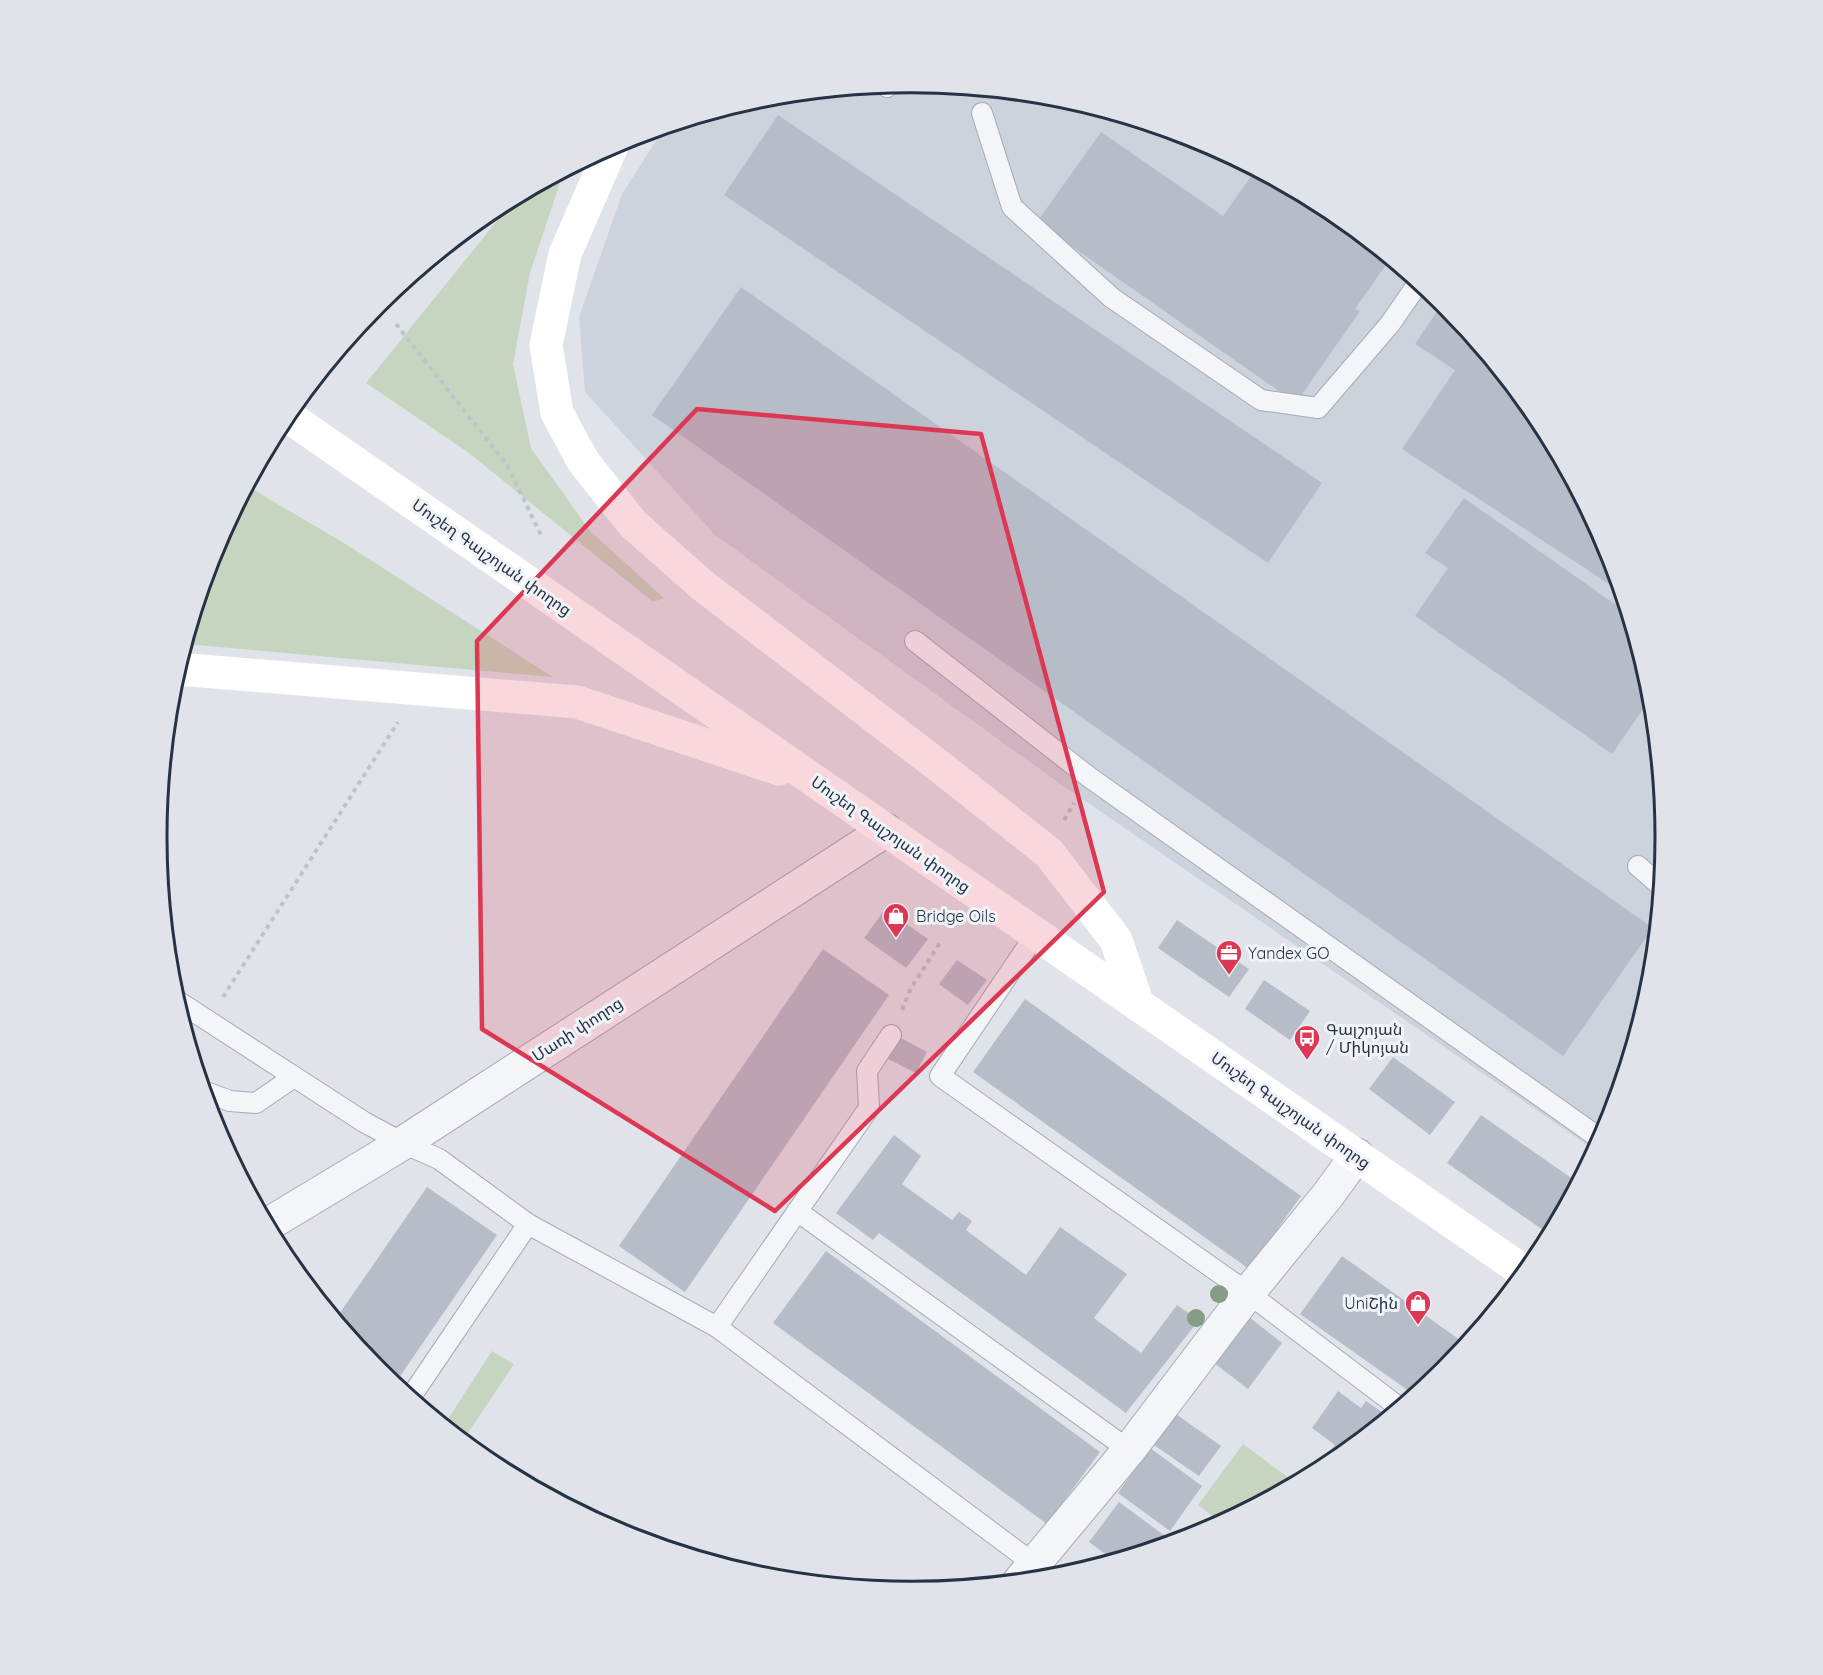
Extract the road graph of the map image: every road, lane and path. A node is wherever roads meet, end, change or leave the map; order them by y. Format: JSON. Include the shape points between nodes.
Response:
{"nodes":[{"id":1,"x":982,"y":113,"type":"dead end"},
{"id":2,"x":606,"y":159,"type":"edge"},
{"id":3,"x":1414,"y":289,"type":"edge"},
{"id":4,"x":396,"y":324,"type":"dead end"},
{"id":5,"x":294,"y":421,"type":"edge"},
{"id":6,"x":542,"y":537,"type":"dead end"},
{"id":7,"x":915,"y":641,"type":"dead end"},
{"id":8,"x":186,"y":670,"type":"edge"},
{"id":9,"x":404,"y":714,"type":"dead end"},
{"id":10,"x":812,"y":780,"type":"junction"},
{"id":11,"x":886,"y":830,"type":"junction"},
{"id":12,"x":1638,"y":866,"type":"dead end"},
{"id":13,"x":1654,"y":880,"type":"edge"},
{"id":14,"x":1036,"y":934,"type":"junction"},
{"id":15,"x":940,"y":943,"type":"dead end"},
{"id":16,"x":911,"y":988,"type":"dead end"},
{"id":17,"x":1138,"y":1005,"type":"junction"},
{"id":18,"x":187,"y":1007,"type":"edge"},
{"id":19,"x":207,"y":1021,"type":"junction"},
{"id":20,"x":891,"y":1035,"type":"dead end"},
{"id":21,"x":294,"y":1077,"type":"junction"},
{"id":22,"x":214,"y":1095,"type":"edge"},
{"id":23,"x":1594,"y":1134,"type":"edge"},
{"id":24,"x":403,"y":1143,"type":"junction"},
{"id":25,"x":1357,"y":1155,"type":"junction"},
{"id":26,"x":797,"y":1211,"type":"junction"},
{"id":27,"x":274,"y":1221,"type":"edge"},
{"id":28,"x":528,"y":1224,"type":"junction"},
{"id":29,"x":1519,"y":1268,"type":"edge"},
{"id":30,"x":1248,"y":1293,"type":"junction"},
{"id":31,"x":717,"y":1327,"type":"junction"},
{"id":32,"x":415,"y":1391,"type":"edge"},
{"id":33,"x":1394,"y":1404,"type":"edge"},
{"id":34,"x":1129,"y":1450,"type":"junction"},
{"id":35,"x":1039,"y":1571,"type":"edge"},
{"id":36,"x":1032,"y":1572,"type":"edge"}],
"edges":[{"from":1,"to":3,"type":"lane","via":[[1012,207],[1112,298],[1261,400],[1318,408],[1390,324]]},
{"from":2,"to":17,"type":"main road","via":[[565,254],[546,345],[556,413],[583,461],[633,524],[702,585],[1048,853],[1116,940]]},
{"from":4,"to":6,"type":"path","via":[[507,465]]},
{"from":5,"to":10,"type":"main road","name":"Մուշեղ Գալշոյան փողոց"},
{"from":7,"to":23,"type":"lane","via":[[1089,777]]},
{"from":8,"to":10,"type":"main road","via":[[577,702]]},
{"from":9,"to":19,"type":"path"},
{"from":10,"to":11,"type":"main road","name":"Մուշեղ Գալշոյան փողոց"},
{"from":11,"to":14,"type":"main road","name":"Մուշեղ Գալշոյան փողոց"},
{"from":11,"to":24,"type":"street","name":"Մառի փողոց"},
{"from":12,"to":13,"type":"lane"},
{"from":14,"to":17,"type":"main road","name":"Մուշեղ Գալշոյան փողոց"},
{"from":14,"to":30,"type":"lane","via":[[940,1076]]},
{"from":15,"to":16,"type":"path"},
{"from":17,"to":25,"type":"main road","name":"Մուշեղ Գալշոյան փողոց"},
{"from":18,"to":19,"type":"lane"},
{"from":19,"to":21,"type":"lane"},
{"from":20,"to":26,"type":"lane","via":[[867,1071],[869,1108]]},
{"from":21,"to":22,"type":"lane","via":[[256,1103]]},
{"from":21,"to":24,"type":"lane"},
{"from":24,"to":27,"type":"street","name":"Մառի փողոց"},
{"from":24,"to":28,"type":"lane","via":[[439,1159]]},
{"from":25,"to":29,"type":"main road","name":"Մուշեղ Գալշոյան փողոց"},
{"from":25,"to":30,"type":"street"},
{"from":26,"to":31,"type":"lane"},
{"from":26,"to":34,"type":"lane"},
{"from":28,"to":31,"type":"lane"},
{"from":28,"to":32,"type":"lane"},
{"from":30,"to":33,"type":"lane"},
{"from":30,"to":34,"type":"street"},
{"from":31,"to":36,"type":"lane"},
{"from":34,"to":35,"type":"street"}]}
